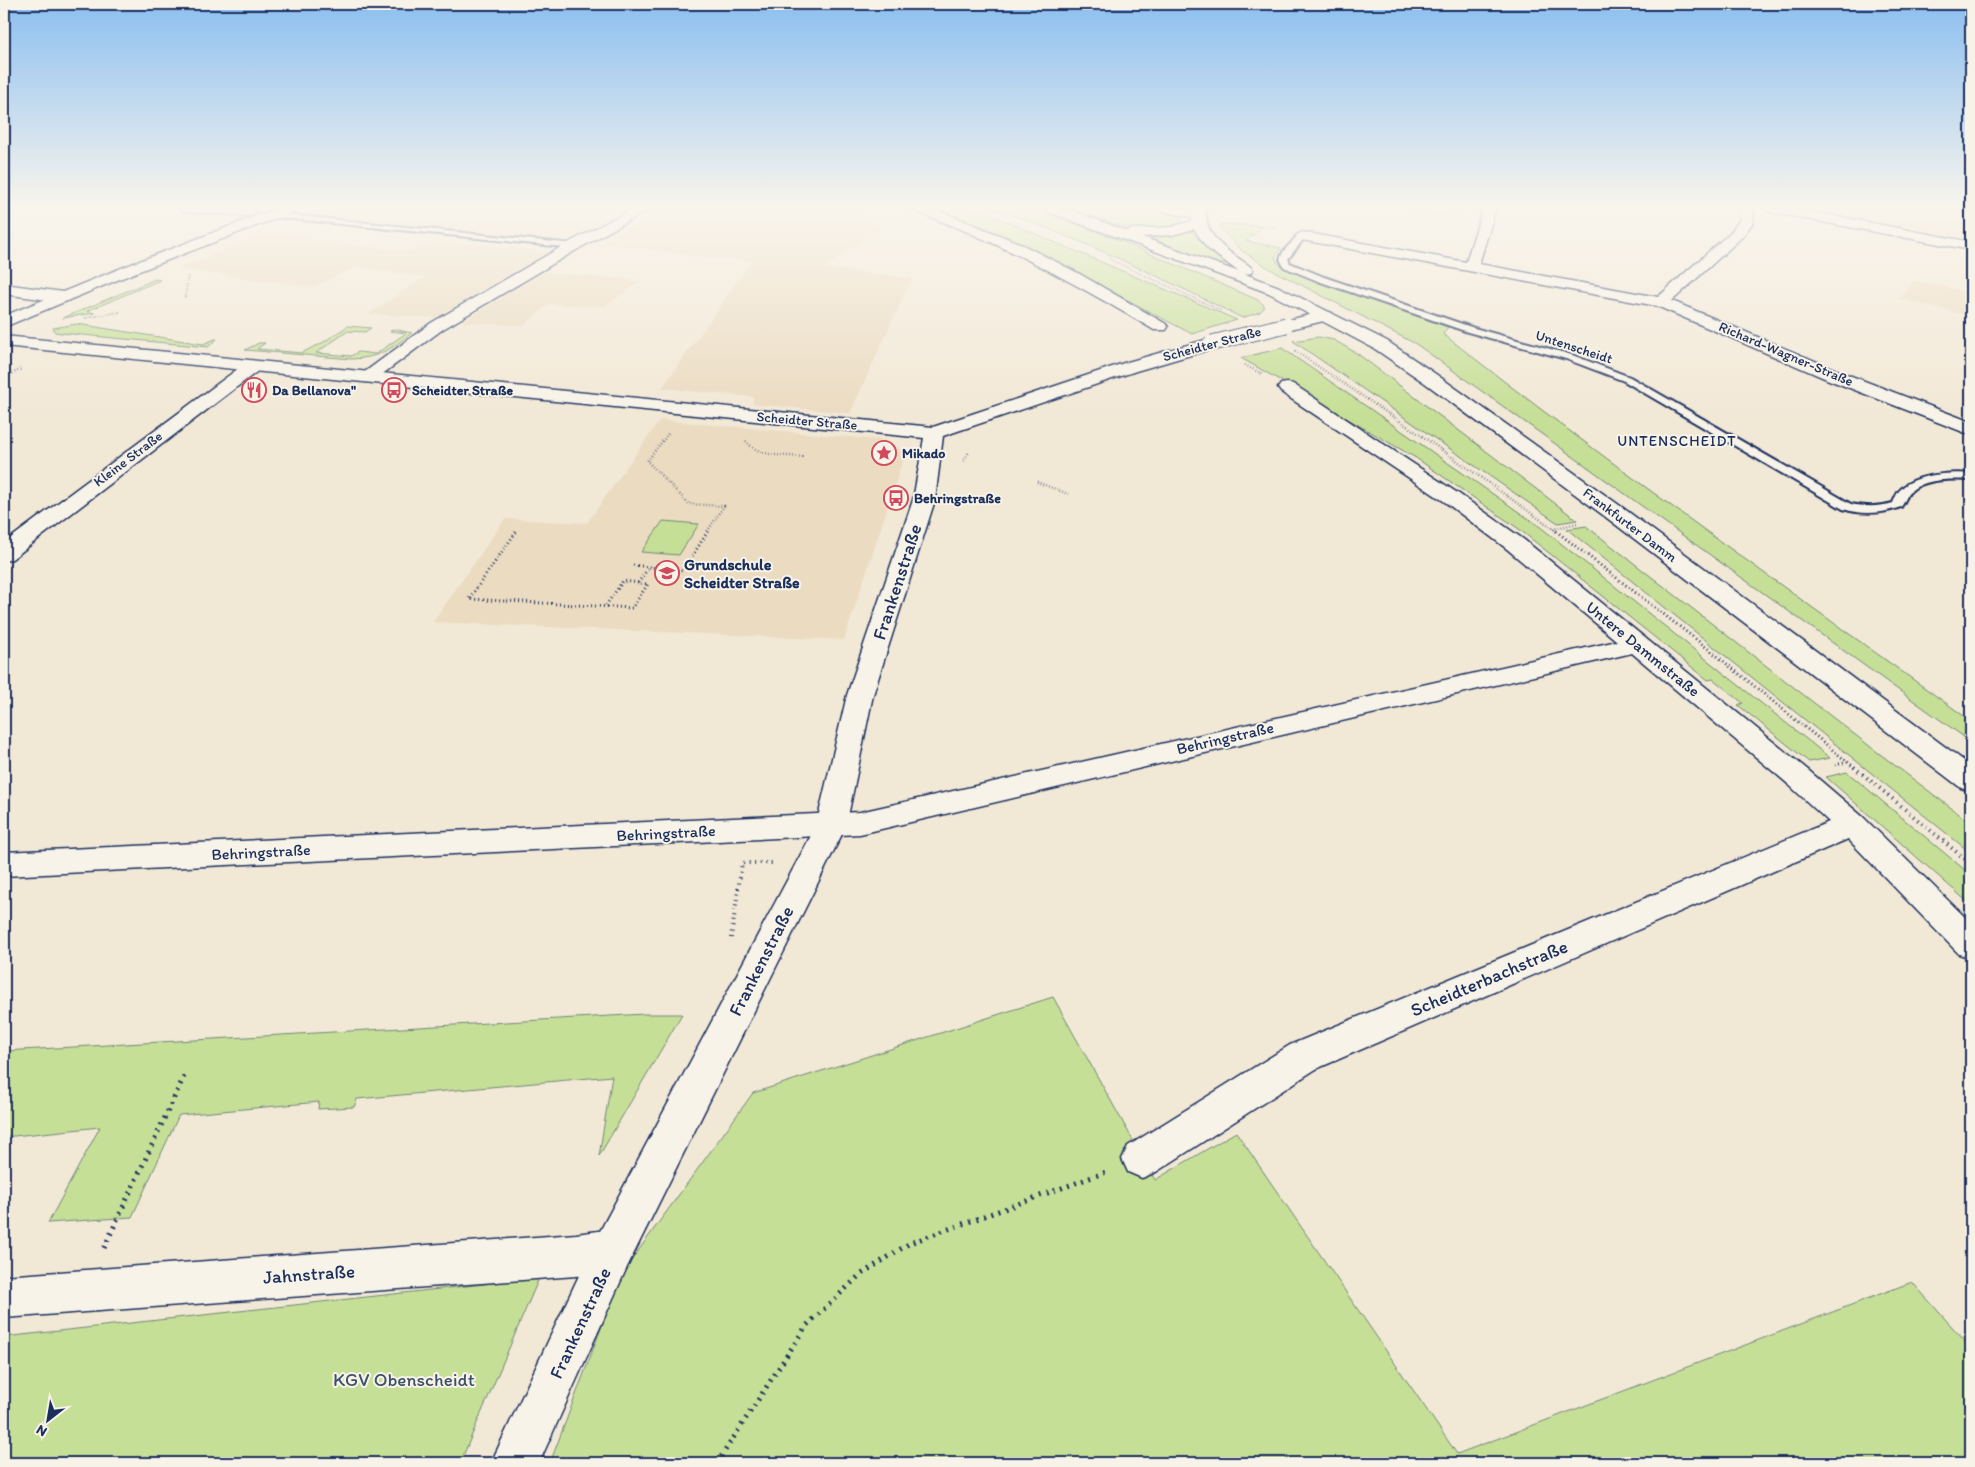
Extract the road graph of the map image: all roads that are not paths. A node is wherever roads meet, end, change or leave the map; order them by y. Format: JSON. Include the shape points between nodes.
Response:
{"nodes":[{"id":1,"x":113,"y":276,"type":"edge"},
{"id":2,"x":521,"y":276,"type":"edge"},
{"id":3,"x":1075,"y":276,"type":"edge"},
{"id":4,"x":1237,"y":276,"type":"edge"},
{"id":5,"x":1255,"y":276,"type":"edge"},
{"id":6,"x":1315,"y":276,"type":"edge"},
{"id":7,"x":1526,"y":276,"type":"edge"},
{"id":8,"x":1690,"y":276,"type":"edge"},
{"id":9,"x":4,"y":289,"type":"edge"},
{"id":10,"x":1274,"y":290,"type":"junction"},
{"id":11,"x":37,"y":294,"type":"junction"},
{"id":12,"x":63,"y":297,"type":"junction"},
{"id":13,"x":1661,"y":302,"type":"junction"},
{"id":14,"x":4,"y":306,"type":"edge"},
{"id":15,"x":1326,"y":316,"type":"junction"},
{"id":16,"x":4,"y":322,"type":"edge"},
{"id":17,"x":1160,"y":327,"type":"dead end"},
{"id":18,"x":4,"y":342,"type":"edge"},
{"id":19,"x":253,"y":366,"type":"junction"},
{"id":20,"x":367,"y":377,"type":"junction"},
{"id":21,"x":1287,"y":388,"type":"dead end"},
{"id":22,"x":1971,"y":429,"type":"edge"},
{"id":23,"x":934,"y":433,"type":"junction"},
{"id":24,"x":1971,"y":476,"type":"edge"},
{"id":25,"x":4,"y":554,"type":"edge"},
{"id":26,"x":1638,"y":644,"type":"junction"},
{"id":27,"x":1971,"y":781,"type":"edge"},
{"id":28,"x":1852,"y":825,"type":"junction"},
{"id":29,"x":831,"y":826,"type":"junction"},
{"id":30,"x":4,"y":864,"type":"edge"},
{"id":31,"x":1971,"y":944,"type":"edge"},
{"id":32,"x":1142,"y":1160,"type":"road end"},
{"id":33,"x":613,"y":1250,"type":"junction"},
{"id":34,"x":4,"y":1297,"type":"edge"},
{"id":35,"x":515,"y":1463,"type":"edge"}],
"edges":[{"from":1,"to":12,"type":"street"},
{"from":2,"to":20,"type":"street","via":[[437,326]]},
{"from":3,"to":17,"type":"street"},
{"from":4,"to":10,"type":"street"},
{"from":5,"to":10,"type":"street"},
{"from":6,"to":24,"type":"lane","name":"Untenscheidt","via":[[1471,330],[1569,357],[1627,379],[1847,507],[1866,512],[1883,511],[1897,505],[1906,490],[1928,480],[1941,476]]},
{"from":7,"to":13,"type":"street","name":"Richard-Wagner-Straße"},
{"from":8,"to":13,"type":"street"},
{"from":9,"to":11,"type":"street"},
{"from":10,"to":15,"type":"street","name":"Frankfurter Damm"},
{"from":11,"to":12,"type":"street"},
{"from":11,"to":14,"type":"street"},
{"from":12,"to":16,"type":"street"},
{"from":13,"to":22,"type":"street","name":"Richard-Wagner-Straße","via":[[1835,376]]},
{"from":15,"to":23,"type":"street","name":"Scheidter Straße","bridge":true,"via":[[1212,343],[1130,367]]},
{"from":15,"to":27,"type":"street","name":"Frankfurter Damm","via":[[1381,345],[1431,379]]},
{"from":18,"to":19,"type":"street","name":"Scheidter Straße"},
{"from":19,"to":20,"type":"street","name":"Scheidter Straße"},
{"from":19,"to":25,"type":"street","name":"Kleine Straße"},
{"from":20,"to":23,"type":"street","name":"Scheidter Straße"},
{"from":21,"to":26,"type":"street","name":"Untere Dammstraße","via":[[1452,498],[1515,544]]},
{"from":23,"to":29,"type":"street","name":"Frankenstraße","via":[[924,500],[860,695]]},
{"from":26,"to":28,"type":"street","name":"Untere Dammstraße","via":[[1798,776]]},
{"from":26,"to":29,"type":"street","name":"Behringstraße","via":[[860,823]]},
{"from":28,"to":31,"type":"street","name":"Untere Dammstraße"},
{"from":28,"to":32,"type":"street","name":"Scheidterbachstraße","via":[[1303,1057]]},
{"from":29,"to":30,"type":"street","name":"Behringstraße"},
{"from":29,"to":33,"type":"street","name":"Frankenstraße"},
{"from":33,"to":34,"type":"street","name":"Jahnstraße"},
{"from":33,"to":35,"type":"street","name":"Frankenstraße"}]}
